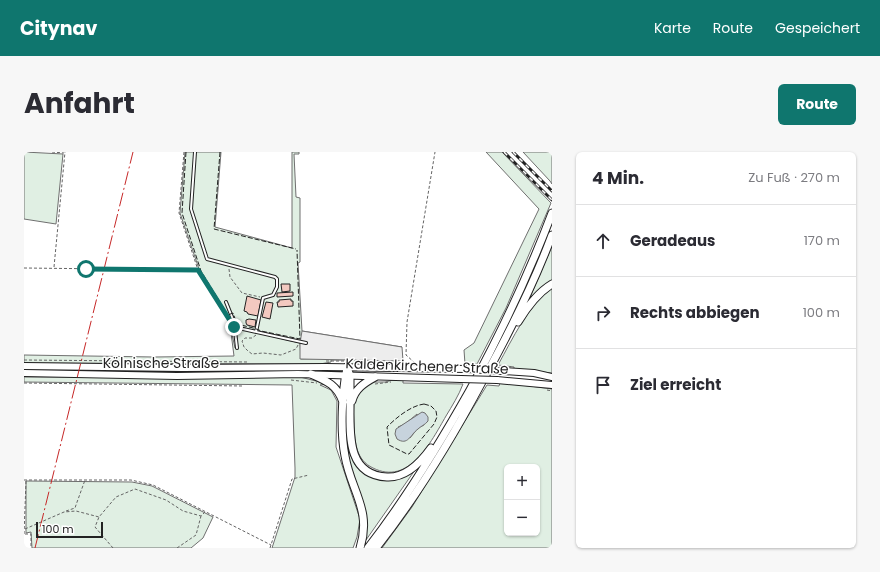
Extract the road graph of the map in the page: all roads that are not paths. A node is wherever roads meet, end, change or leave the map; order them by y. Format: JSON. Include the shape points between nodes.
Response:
{"nodes":[{"id":1,"x":195,"y":152,"type":"edge"},
{"id":2,"x":552,"y":214,"type":"edge"},
{"id":3,"x":552,"y":235,"type":"edge"},
{"id":4,"x":552,"y":284,"type":"edge"},
{"id":5,"x":226,"y":302,"type":"dead end"},
{"id":6,"x":234,"y":327,"type":"junction"},
{"id":7,"x":256,"y":332,"type":"junction"},
{"id":8,"x":306,"y":343,"type":"dead end"},
{"id":9,"x":237,"y":348,"type":"dead end"},
{"id":10,"x":494,"y":362,"type":"junction"},
{"id":11,"x":346,"y":364,"type":"junction"},
{"id":12,"x":24,"y":366,"type":"edge"},
{"id":13,"x":300,"y":371,"type":"junction"},
{"id":14,"x":24,"y":373,"type":"edge"},
{"id":15,"x":311,"y":374,"type":"junction"},
{"id":16,"x":348,"y":376,"type":"junction"},
{"id":17,"x":552,"y":377,"type":"edge"},
{"id":18,"x":374,"y":381,"type":"junction"},
{"id":19,"x":552,"y":385,"type":"edge"},
{"id":20,"x":347,"y":407,"type":"junction"},
{"id":21,"x":459,"y":408,"type":"junction"},
{"id":22,"x":360,"y":548,"type":"edge"},
{"id":23,"x":368,"y":548,"type":"edge"},
{"id":24,"x":376,"y":548,"type":"edge"}],
"edges":[{"from":1,"to":7,"type":"lane","via":[[191,209],[207,259],[277,279],[273,295],[262,298]]},
{"from":2,"to":21,"type":"highway","via":[[511,310]]},
{"from":3,"to":10,"type":"highway"},
{"from":4,"to":10,"type":"highway","via":[[531,302]]},
{"from":5,"to":6,"type":"lane"},
{"from":6,"to":7,"type":"lane"},
{"from":6,"to":9,"type":"lane"},
{"from":7,"to":8,"type":"lane"},
{"from":10,"to":24,"type":"highway","via":[[431,471]]},
{"from":11,"to":13,"type":"main road","name":"Kaldenkirchener Straße"},
{"from":11,"to":16,"type":"highway"},
{"from":11,"to":17,"type":"main road","name":"Kaldenkirchener Straße","bridge":true,"via":[[503,371]]},
{"from":12,"to":13,"type":"main road","name":"Kölnische Straße"},
{"from":13,"to":14,"type":"main road","name":"Kölnische Straße","via":[[162,376]]},
{"from":13,"to":15,"type":"main road","name":"Kaldenkirchener Straße"},
{"from":15,"to":16,"type":"main road","name":"Kaldenkirchener Straße"},
{"from":15,"to":20,"type":"highway","via":[[335,388]]},
{"from":16,"to":18,"type":"main road","name":"Kaldenkirchener Straße"},
{"from":16,"to":20,"type":"highway"},
{"from":18,"to":19,"type":"main road","name":"Kaldenkirchener Straße","bridge":true,"via":[[461,379]]},
{"from":18,"to":20,"type":"highway","via":[[365,382]]},
{"from":20,"to":21,"type":"highway","via":[[355,456],[365,469],[379,476],[388,477],[409,471],[418,464]]},
{"from":20,"to":22,"type":"highway","via":[[343,440],[345,458],[363,511],[364,530]]},
{"from":21,"to":23,"type":"highway","via":[[426,464]]}]}
